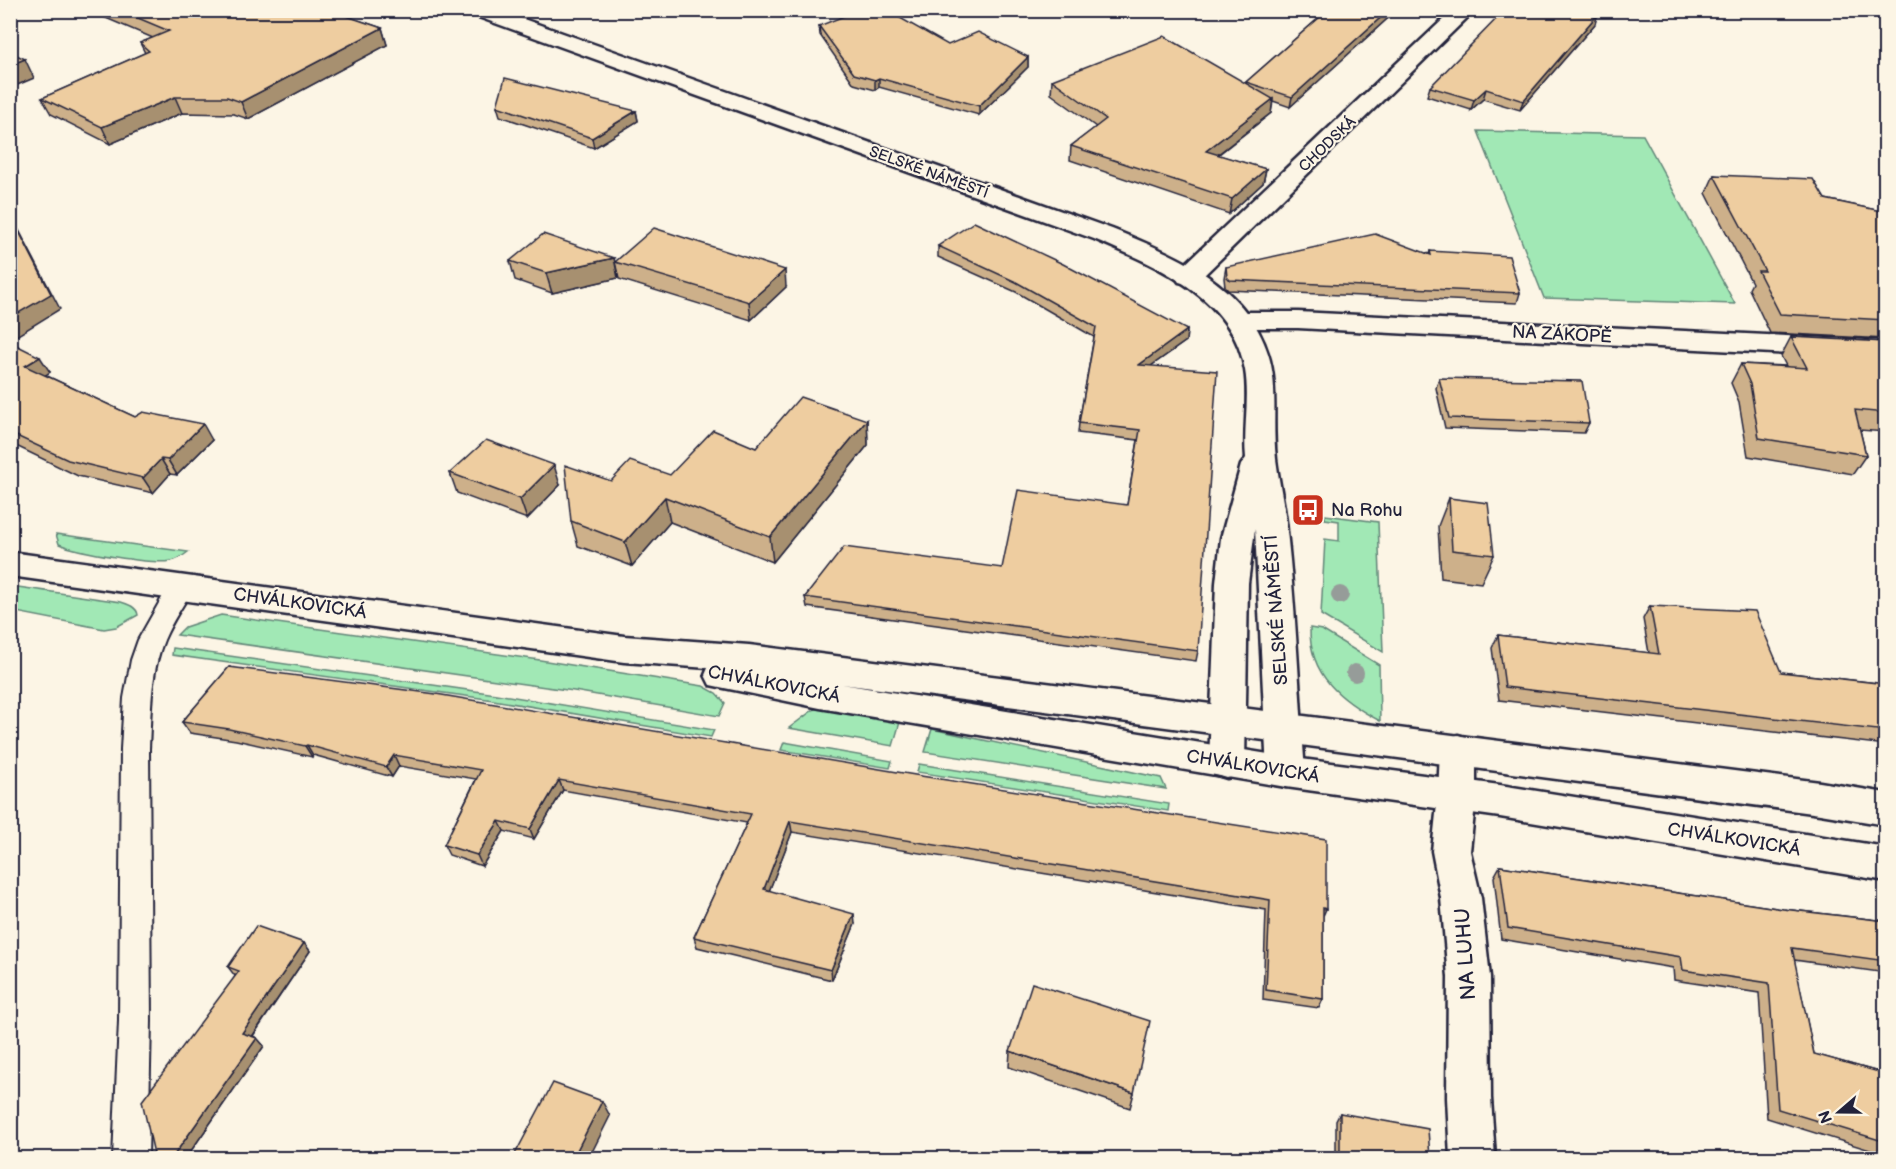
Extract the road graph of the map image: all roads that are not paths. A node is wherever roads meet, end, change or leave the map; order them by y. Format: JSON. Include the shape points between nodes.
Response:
{"nodes":[{"id":1,"x":477,"y":10,"type":"edge"},
{"id":2,"x":1465,"y":10,"type":"edge"},
{"id":3,"x":1188,"y":276,"type":"junction"},
{"id":4,"x":1238,"y":320,"type":"junction"},
{"id":5,"x":1886,"y":350,"type":"edge"},
{"id":6,"x":1260,"y":449,"type":"junction"},
{"id":7,"x":10,"y":564,"type":"edge"},
{"id":8,"x":181,"y":587,"type":"junction"},
{"id":9,"x":624,"y":649,"type":"junction"},
{"id":10,"x":1229,"y":719,"type":"junction"},
{"id":11,"x":1284,"y":727,"type":"junction"},
{"id":12,"x":1458,"y":750,"type":"junction"},
{"id":13,"x":1227,"y":763,"type":"junction"},
{"id":14,"x":1286,"y":772,"type":"junction"},
{"id":15,"x":1457,"y":795,"type":"junction"},
{"id":16,"x":1886,"y":809,"type":"edge"},
{"id":17,"x":1886,"y":864,"type":"edge"},
{"id":18,"x":130,"y":1158,"type":"edge"},
{"id":19,"x":1473,"y":1158,"type":"edge"}],
"edges":[{"from":1,"to":3,"type":"street","name":"SELSKÉ NÁMĚSTÍ","via":[[1103,234]]},
{"from":2,"to":3,"type":"street","name":"CHODSKÁ"},
{"from":3,"to":4,"type":"street","name":"SELSKÉ NÁMĚSTÍ"},
{"from":4,"to":5,"type":"street","name":"NA ZÁKOPĚ"},
{"from":4,"to":6,"type":"street","name":"SELSKÉ NÁMĚSTÍ","via":[[1259,364],[1263,398]]},
{"from":6,"to":10,"type":"street","name":"SELSKÉ NÁMĚSTÍ","via":[[1235,550]]},
{"from":6,"to":11,"type":"street","name":"SELSKÉ NÁMĚSTÍ","via":[[1272,537]]},
{"from":7,"to":8,"type":"street","name":"CHVÁLKOVICKÁ"},
{"from":8,"to":9,"type":"street","name":"CHVÁLKOVICKÁ"},
{"from":8,"to":18,"type":"lane","via":[[148,646],[137,706]]},
{"from":9,"to":10,"type":"street","name":"CHVÁLKOVICKÁ","via":[[749,658]]},
{"from":9,"to":13,"type":"street","name":"CHVÁLKOVICKÁ","via":[[694,669],[792,688]]},
{"from":10,"to":11,"type":"street","name":"CHVÁLKOVICKÁ"},
{"from":10,"to":13,"type":"street","name":"SELSKÉ NÁMĚSTÍ"},
{"from":11,"to":12,"type":"street","name":"CHVÁLKOVICKÁ"},
{"from":11,"to":14,"type":"street","name":"SELSKÉ NÁMĚSTÍ"},
{"from":12,"to":15,"type":"street","name":"NA LUHU"},
{"from":12,"to":16,"type":"street","name":"CHVÁLKOVICKÁ"},
{"from":13,"to":14,"type":"street","name":"CHVÁLKOVICKÁ"},
{"from":14,"to":15,"type":"street","name":"CHVÁLKOVICKÁ"},
{"from":15,"to":17,"type":"street","name":"CHVÁLKOVICKÁ"},
{"from":15,"to":19,"type":"street","name":"NA LUHU","via":[[1451,851],[1461,898],[1469,977]]}]}
